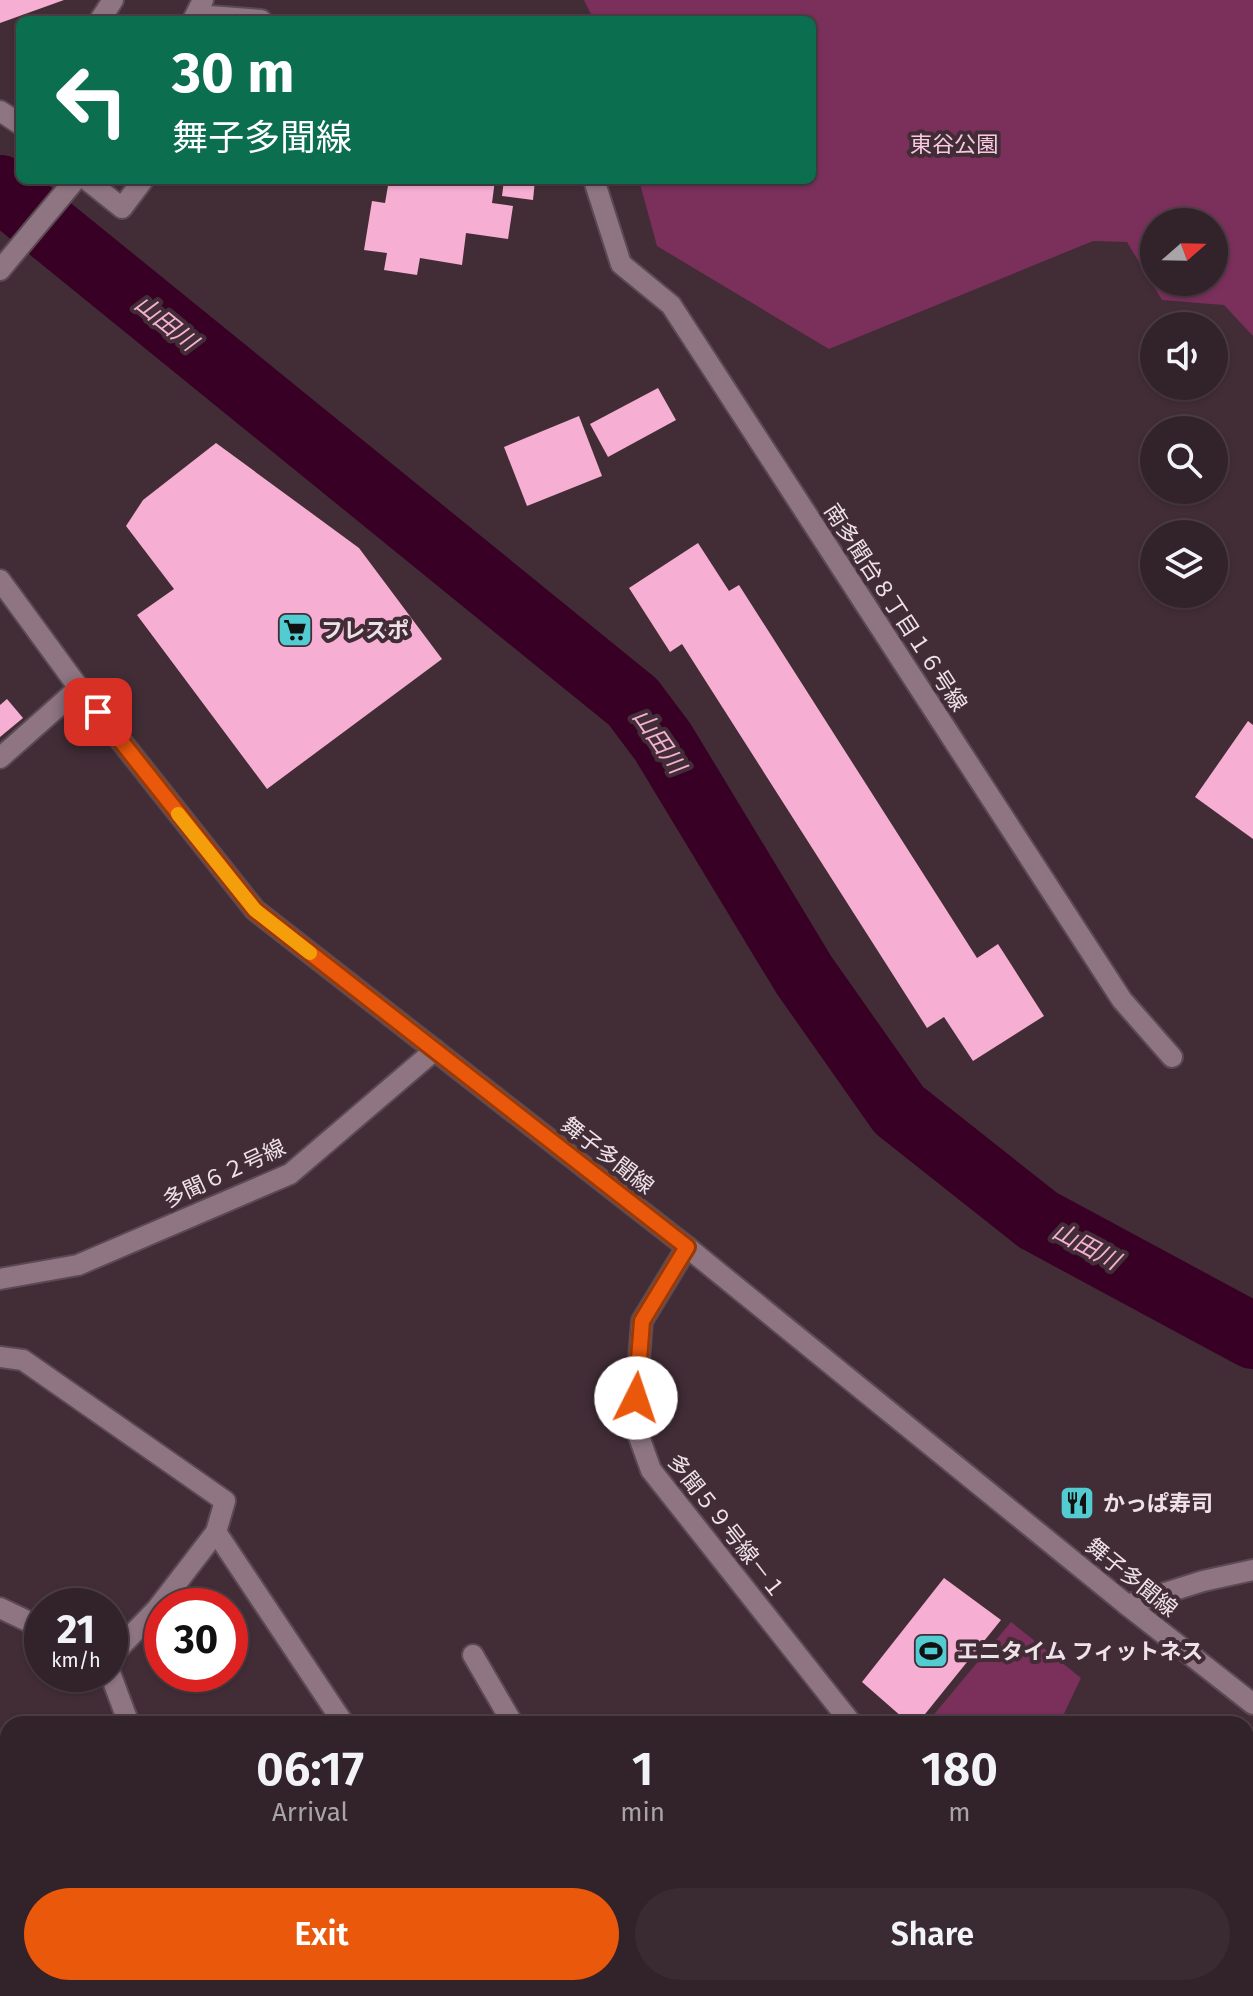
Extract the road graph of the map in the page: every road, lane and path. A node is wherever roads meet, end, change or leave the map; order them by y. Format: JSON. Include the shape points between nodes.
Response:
{"nodes":[{"id":1,"x":197,"y":12,"type":"edge"},
{"id":2,"x":229,"y":16,"type":"edge"},
{"id":3,"x":72,"y":184,"type":"edge"},
{"id":4,"x":92,"y":184,"type":"edge"},
{"id":5,"x":140,"y":184,"type":"edge"},
{"id":6,"x":595,"y":184,"type":"edge"},
{"id":7,"x":2,"y":268,"type":"edge"},
{"id":8,"x":0,"y":580,"type":"edge"},
{"id":9,"x":79,"y":688,"type":"junction"},
{"id":10,"x":0,"y":758,"type":"edge"},
{"id":11,"x":435,"y":1050,"type":"junction"},
{"id":12,"x":1172,"y":1057,"type":"dead end"},
{"id":13,"x":687,"y":1247,"type":"junction"},
{"id":14,"x":0,"y":1279,"type":"edge"},
{"id":15,"x":0,"y":1357,"type":"edge"},
{"id":16,"x":216,"y":1532,"type":"junction"},
{"id":17,"x":1253,"y":1570,"type":"edge"},
{"id":18,"x":1127,"y":1605,"type":"junction"},
{"id":19,"x":0,"y":1608,"type":"edge"},
{"id":20,"x":24,"y":1619,"type":"edge"},
{"id":21,"x":128,"y":1639,"type":"edge"},
{"id":22,"x":473,"y":1655,"type":"dead end"},
{"id":23,"x":117,"y":1692,"type":"edge"},
{"id":24,"x":1253,"y":1704,"type":"edge"},
{"id":25,"x":126,"y":1716,"type":"edge"},
{"id":26,"x":339,"y":1716,"type":"edge"},
{"id":27,"x":508,"y":1716,"type":"edge"},
{"id":28,"x":846,"y":1716,"type":"edge"}],
"edges":[{"from":1,"to":2,"type":"street"},
{"from":3,"to":7,"type":"street"},
{"from":4,"to":5,"type":"street","via":[[122,208]]},
{"from":6,"to":12,"type":"street","name":"南多聞台８丁目１６号線","via":[[621,264],[671,305],[1122,1000]]},
{"from":8,"to":9,"type":"street","name":"舞子多聞線"},
{"from":9,"to":10,"type":"street"},
{"from":9,"to":11,"type":"street","name":"舞子多聞線","via":[[255,910]]},
{"from":11,"to":13,"type":"street","name":"舞子多聞線"},
{"from":11,"to":14,"type":"street","name":"多聞６２号線","via":[[290,1174],[78,1265]]},
{"from":13,"to":18,"type":"street","name":"舞子多聞線"},
{"from":13,"to":28,"type":"street","name":"多聞５９号線－１","via":[[642,1321],[634,1423],[651,1470]]},
{"from":15,"to":16,"type":"street","via":[[23,1360],[225,1501]]},
{"from":16,"to":21,"type":"street"},
{"from":16,"to":26,"type":"street"},
{"from":17,"to":18,"type":"street"},
{"from":18,"to":24,"type":"street","name":"舞子多聞線"},
{"from":19,"to":20,"type":"street"},
{"from":22,"to":27,"type":"street"},
{"from":23,"to":25,"type":"street"}]}
